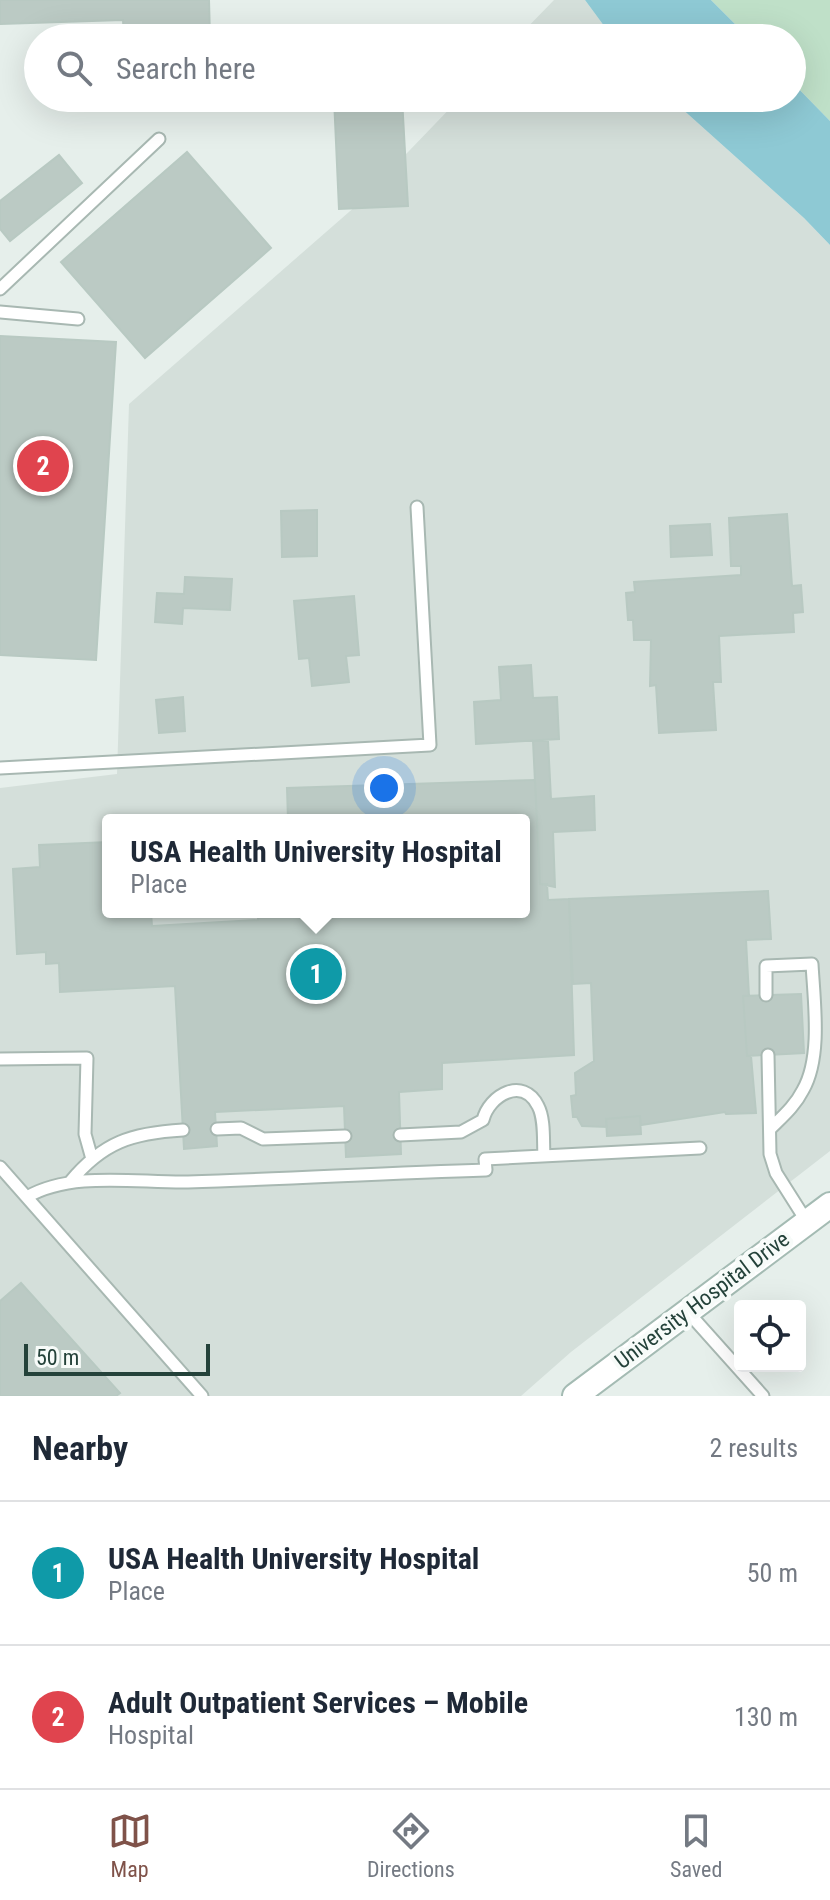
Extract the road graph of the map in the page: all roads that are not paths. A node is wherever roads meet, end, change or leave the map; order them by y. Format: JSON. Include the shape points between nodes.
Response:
{"nodes":[{"id":1,"x":159,"y":139,"type":"dead end"},
{"id":2,"x":0,"y":289,"type":"edge"},
{"id":3,"x":0,"y":312,"type":"edge"},
{"id":4,"x":78,"y":319,"type":"dead end"},
{"id":5,"x":417,"y":507,"type":"dead end"},
{"id":6,"x":0,"y":768,"type":"edge"},
{"id":7,"x":766,"y":995,"type":"dead end"},
{"id":8,"x":768,"y":1055,"type":"dead end"},
{"id":9,"x":0,"y":1059,"type":"edge"},
{"id":10,"x":217,"y":1129,"type":"dead end"},
{"id":11,"x":770,"y":1129,"type":"junction"},
{"id":12,"x":183,"y":1130,"type":"dead end"},
{"id":13,"x":400,"y":1135,"type":"dead end"},
{"id":14,"x":345,"y":1136,"type":"dead end"},
{"id":15,"x":700,"y":1148,"type":"dead end"},
{"id":16,"x":544,"y":1156,"type":"junction"},
{"id":17,"x":92,"y":1159,"type":"junction"},
{"id":18,"x":0,"y":1167,"type":"edge"},
{"id":19,"x":70,"y":1182,"type":"junction"},
{"id":20,"x":27,"y":1197,"type":"junction"},
{"id":21,"x":830,"y":1205,"type":"edge"},
{"id":22,"x":807,"y":1222,"type":"junction"},
{"id":23,"x":687,"y":1311,"type":"junction"},
{"id":24,"x":202,"y":1396,"type":"edge"},
{"id":25,"x":575,"y":1396,"type":"edge"},
{"id":26,"x":763,"y":1396,"type":"edge"}],
"edges":[{"from":1,"to":2,"type":"lane"},
{"from":3,"to":4,"type":"lane"},
{"from":5,"to":6,"type":"lane","via":[[430,745]]},
{"from":7,"to":11,"type":"lane","via":[[766,966],[812,964],[816,1038],[805,1088]]},
{"from":8,"to":11,"type":"lane"},
{"from":9,"to":17,"type":"lane","via":[[87,1058],[85,1134]]},
{"from":10,"to":14,"type":"lane","via":[[241,1128],[263,1139]]},
{"from":11,"to":22,"type":"lane","via":[[776,1173]]},
{"from":12,"to":17,"type":"lane","via":[[133,1136]]},
{"from":13,"to":16,"type":"lane","via":[[461,1132],[483,1120],[497,1097],[521,1091],[532,1097],[540,1112]]},
{"from":15,"to":16,"type":"lane"},
{"from":16,"to":19,"type":"lane","via":[[485,1159],[486,1170]]},
{"from":17,"to":19,"type":"lane"},
{"from":18,"to":20,"type":"lane"},
{"from":19,"to":20,"type":"lane"},
{"from":20,"to":24,"type":"lane"},
{"from":21,"to":22,"type":"street","name":"University Hospital Drive"},
{"from":22,"to":23,"type":"street","name":"University Hospital Drive"},
{"from":23,"to":25,"type":"street","name":"University Hospital Drive"},
{"from":23,"to":26,"type":"lane"}]}
